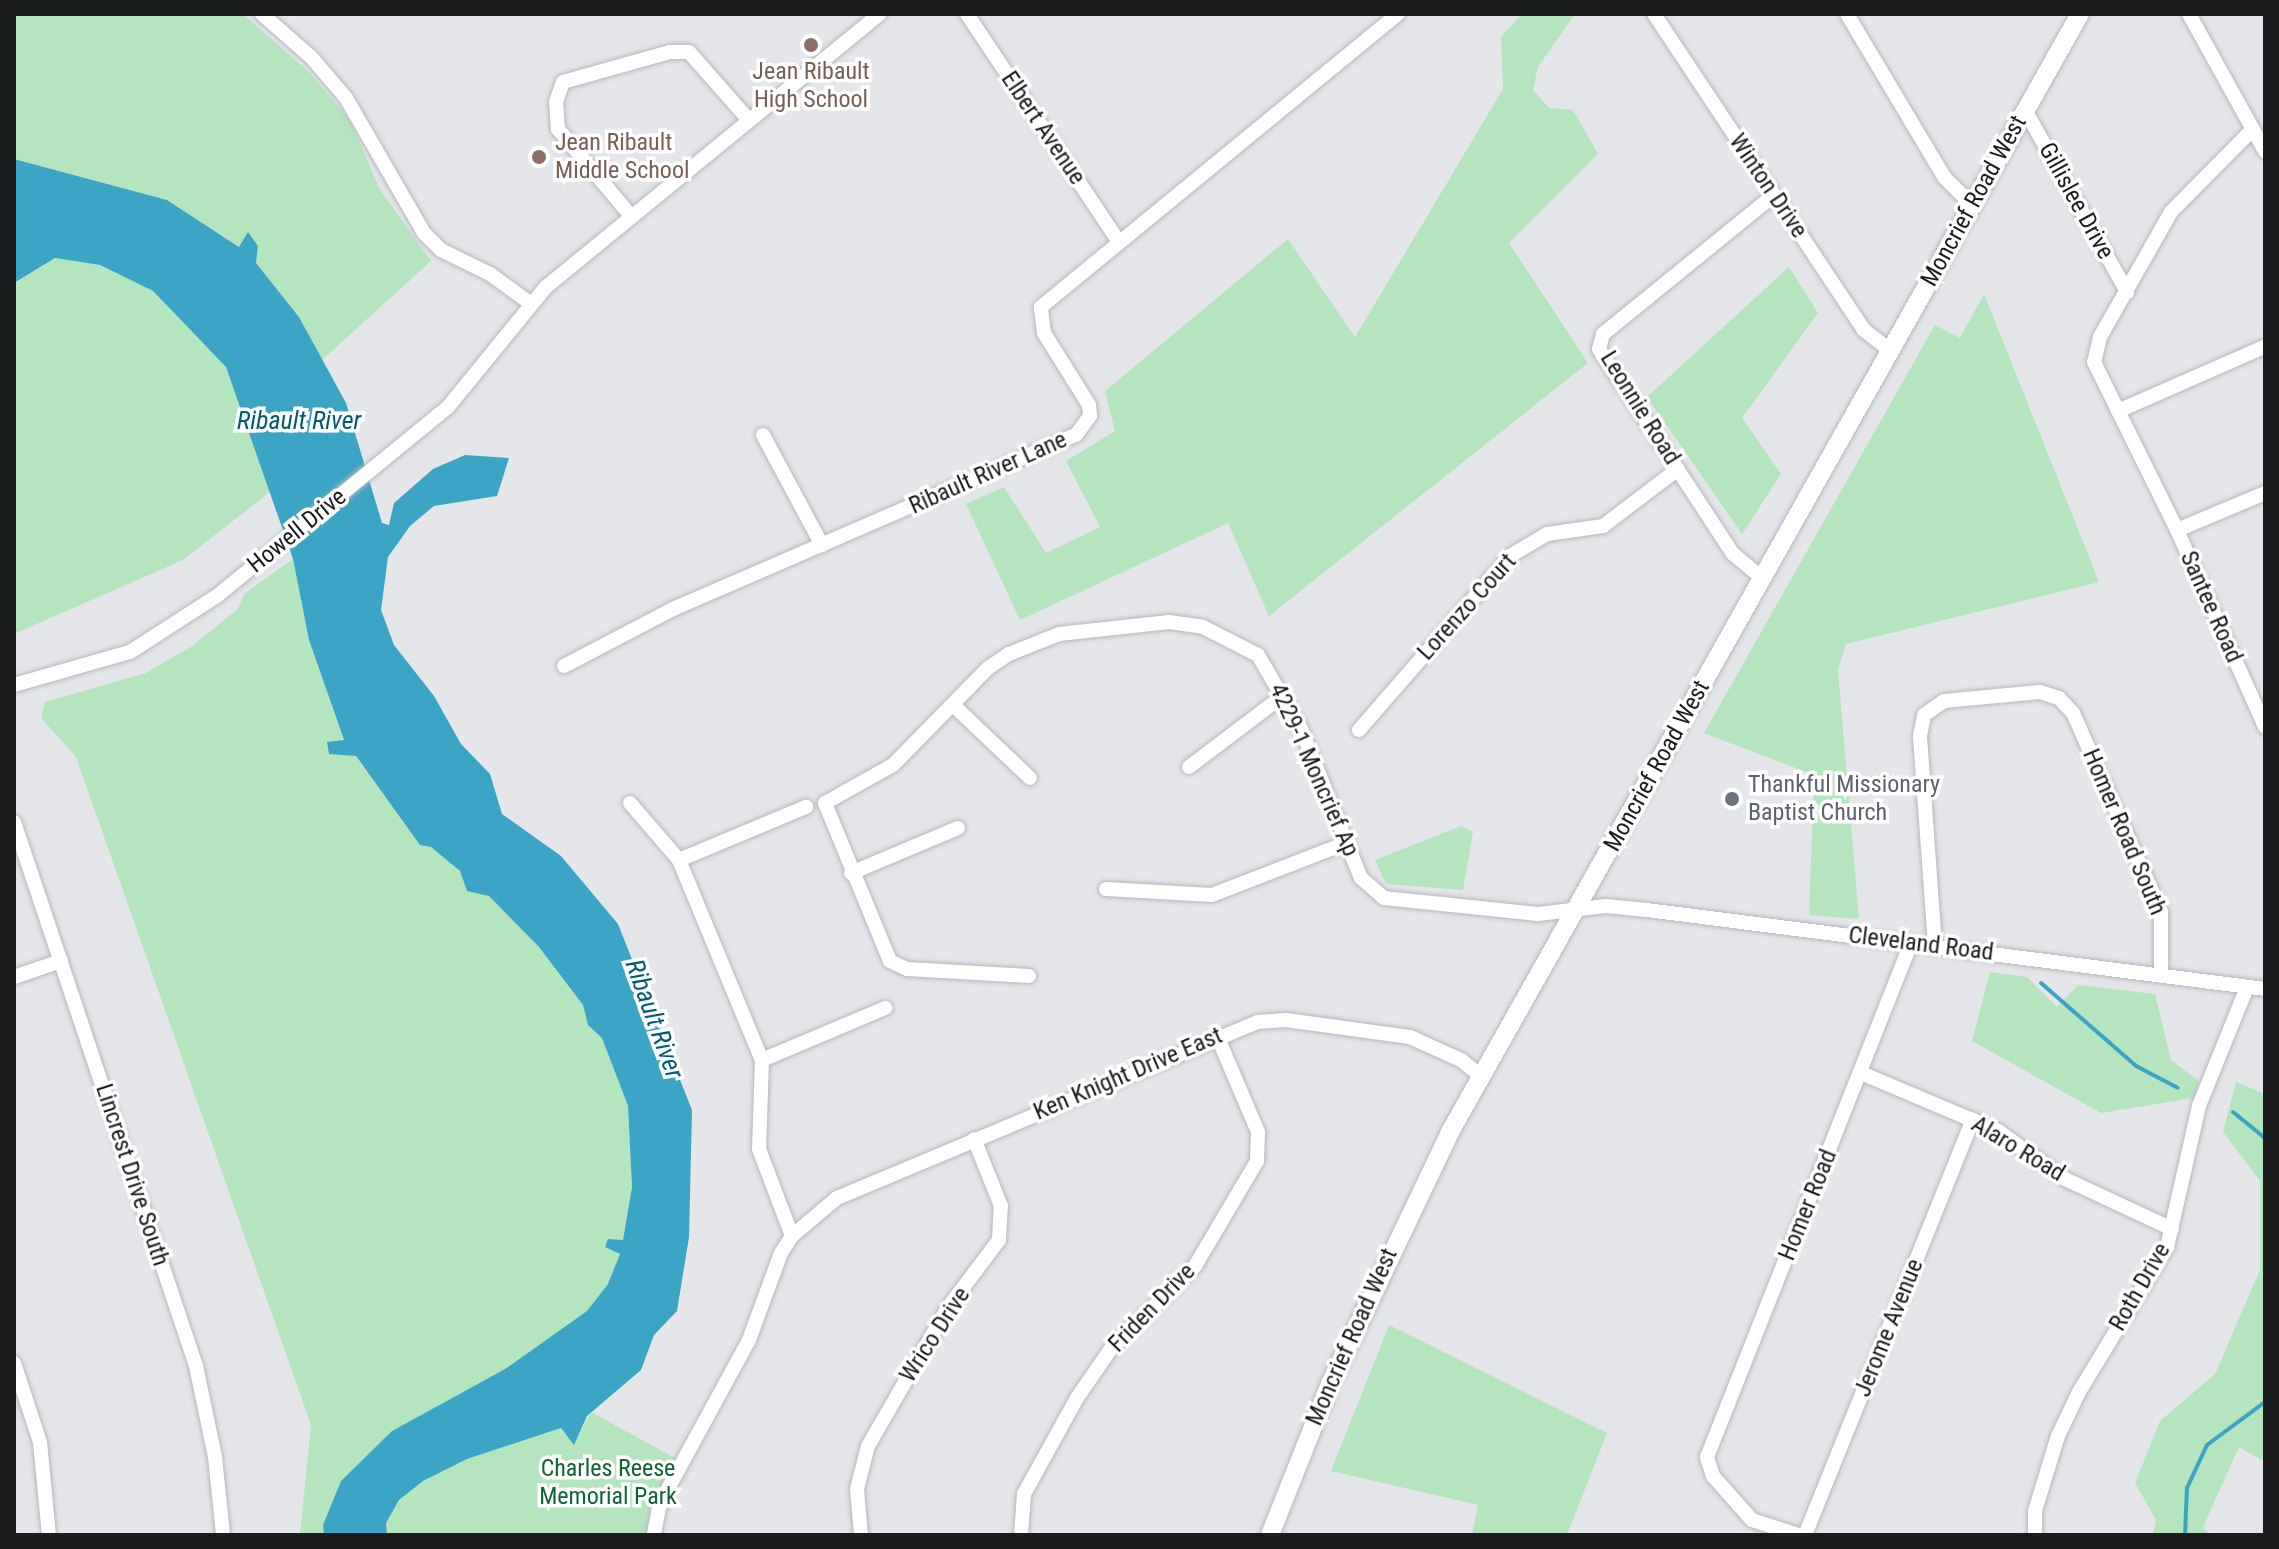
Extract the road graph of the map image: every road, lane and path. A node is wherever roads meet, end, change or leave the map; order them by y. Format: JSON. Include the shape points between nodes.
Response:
{"nodes":[{"id":1,"x":262,"y":14,"type":"edge"},
{"id":2,"x":880,"y":14,"type":"edge"},
{"id":3,"x":967,"y":14,"type":"edge"},
{"id":4,"x":1398,"y":14,"type":"edge"},
{"id":5,"x":1654,"y":14,"type":"edge"},
{"id":6,"x":1847,"y":14,"type":"edge"},
{"id":7,"x":2080,"y":14,"type":"edge"},
{"id":8,"x":2189,"y":14,"type":"edge"},
{"id":9,"x":2025,"y":110,"type":"junction"},
{"id":10,"x":749,"y":120,"type":"junction"},
{"id":11,"x":2253,"y":129,"type":"junction"},
{"id":12,"x":2265,"y":151,"type":"edge"},
{"id":13,"x":1774,"y":195,"type":"junction"},
{"id":14,"x":1972,"y":205,"type":"junction"},
{"id":15,"x":631,"y":216,"type":"junction"},
{"id":16,"x":1119,"y":242,"type":"junction"},
{"id":17,"x":2127,"y":292,"type":"junction"},
{"id":18,"x":530,"y":303,"type":"junction"},
{"id":19,"x":2264,"y":347,"type":"edge"},
{"id":20,"x":1890,"y":350,"type":"junction"},
{"id":21,"x":2118,"y":411,"type":"junction"},
{"id":22,"x":763,"y":435,"type":"dead end"},
{"id":23,"x":1678,"y":469,"type":"junction"},
{"id":24,"x":2265,"y":493,"type":"edge"},
{"id":25,"x":2177,"y":530,"type":"junction"},
{"id":26,"x":822,"y":545,"type":"junction"},
{"id":27,"x":1763,"y":579,"type":"junction"},
{"id":28,"x":564,"y":666,"type":"dead end"},
{"id":29,"x":14,"y":685,"type":"edge"},
{"id":30,"x":1284,"y":695,"type":"junction"},
{"id":31,"x":953,"y":705,"type":"junction"},
{"id":32,"x":2265,"y":727,"type":"edge"},
{"id":33,"x":1359,"y":730,"type":"dead end"},
{"id":34,"x":1189,"y":767,"type":"dead end"},
{"id":35,"x":1030,"y":778,"type":"dead end"},
{"id":36,"x":630,"y":803,"type":"dead end"},
{"id":37,"x":806,"y":807,"type":"dead end"},
{"id":38,"x":14,"y":822,"type":"edge"},
{"id":39,"x":958,"y":828,"type":"dead end"},
{"id":40,"x":1346,"y":843,"type":"junction"},
{"id":41,"x":679,"y":860,"type":"junction"},
{"id":42,"x":851,"y":873,"type":"junction"},
{"id":43,"x":1106,"y":889,"type":"dead end"},
{"id":44,"x":1576,"y":910,"type":"junction"},
{"id":45,"x":1911,"y":943,"type":"junction"},
{"id":46,"x":1935,"y":946,"type":"junction"},
{"id":47,"x":61,"y":961,"type":"junction"},
{"id":48,"x":2161,"y":975,"type":"junction"},
{"id":49,"x":1029,"y":976,"type":"dead end"},
{"id":50,"x":14,"y":977,"type":"edge"},
{"id":51,"x":2247,"y":987,"type":"junction"},
{"id":52,"x":2265,"y":989,"type":"edge"},
{"id":53,"x":885,"y":1008,"type":"dead end"},
{"id":54,"x":1217,"y":1036,"type":"junction"},
{"id":55,"x":762,"y":1060,"type":"junction"},
{"id":56,"x":1861,"y":1073,"type":"junction"},
{"id":57,"x":1481,"y":1076,"type":"junction"},
{"id":58,"x":1973,"y":1120,"type":"junction"},
{"id":59,"x":974,"y":1139,"type":"junction"},
{"id":60,"x":2172,"y":1229,"type":"junction"},
{"id":61,"x":792,"y":1236,"type":"junction"},
{"id":62,"x":14,"y":1363,"type":"edge"},
{"id":63,"x":49,"y":1535,"type":"edge"},
{"id":64,"x":223,"y":1535,"type":"edge"},
{"id":65,"x":654,"y":1535,"type":"edge"},
{"id":66,"x":861,"y":1535,"type":"edge"},
{"id":67,"x":1021,"y":1535,"type":"edge"},
{"id":68,"x":1270,"y":1535,"type":"edge"},
{"id":69,"x":1798,"y":1535,"type":"edge"},
{"id":70,"x":1805,"y":1535,"type":"edge"},
{"id":71,"x":2035,"y":1535,"type":"edge"}],
"edges":[{"from":1,"to":18,"type":"street","via":[[311,57],[346,98],[424,233],[441,250],[490,274]]},
{"from":2,"to":10,"type":"street","name":"Howell Drive"},
{"from":3,"to":16,"type":"street","name":"Elbert Avenue"},
{"from":4,"to":16,"type":"street","name":"Ribault River Lane"},
{"from":5,"to":13,"type":"street","name":"Winton Drive"},
{"from":6,"to":14,"type":"street","via":[[1944,177]]},
{"from":7,"to":9,"type":"main road","name":"Moncrief Road West"},
{"from":8,"to":11,"type":"street"},
{"from":9,"to":14,"type":"main road","name":"Moncrief Road West"},
{"from":9,"to":17,"type":"street","name":"Gillislee Drive"},
{"from":10,"to":15,"type":"street","name":"Howell Drive"},
{"from":10,"to":15,"type":"street","via":[[689,52],[670,52],[563,82],[556,102],[558,129]]},
{"from":11,"to":12,"type":"street"},
{"from":11,"to":17,"type":"street","via":[[2185,192]]},
{"from":13,"to":20,"type":"street","name":"Winton Drive","via":[[1864,330]]},
{"from":13,"to":23,"type":"street","name":"Leonnie Road","via":[[1601,338],[1601,355]]},
{"from":14,"to":20,"type":"main road","name":"Moncrief Road West"},
{"from":15,"to":18,"type":"street","name":"Howell Drive"},
{"from":16,"to":26,"type":"street","name":"Ribault River Lane","via":[[1047,300],[1039,315],[1044,333],[1089,405],[1085,428]]},
{"from":17,"to":21,"type":"street","via":[[2100,337],[2094,362]]},
{"from":18,"to":29,"type":"street","name":"Howell Drive","via":[[468,388],[217,596],[130,652]]},
{"from":19,"to":21,"type":"street"},
{"from":20,"to":27,"type":"main road","name":"Moncrief Road West"},
{"from":21,"to":25,"type":"street","name":"Santee Road"},
{"from":22,"to":26,"type":"street"},
{"from":23,"to":27,"type":"street","name":"Leonnie Road","via":[[1733,554]]},
{"from":23,"to":33,"type":"street","name":"Lorenzo Court","via":[[1603,526],[1547,534],[1510,556]]},
{"from":24,"to":25,"type":"street"},
{"from":25,"to":32,"type":"street","name":"Santee Road"},
{"from":26,"to":28,"type":"street","name":"Ribault River Lane","via":[[673,609]]},
{"from":27,"to":44,"type":"main road","name":"Moncrief Road West"},
{"from":30,"to":31,"type":"street","name":"4229-1 Moncrief Ap","via":[[1247,646],[1203,627],[1169,622],[1039,639],[998,660]]},
{"from":30,"to":34,"type":"street"},
{"from":30,"to":40,"type":"street","name":"4229-1 Moncrief Ap"},
{"from":31,"to":35,"type":"street"},
{"from":31,"to":42,"type":"street","name":"4229-1 Moncrief Ap","via":[[893,765],[825,803]]},
{"from":36,"to":41,"type":"street"},
{"from":37,"to":41,"type":"street"},
{"from":38,"to":47,"type":"street","name":"Lincrest Drive South"},
{"from":39,"to":42,"type":"street"},
{"from":40,"to":43,"type":"street","via":[[1212,895]]},
{"from":40,"to":44,"type":"street","name":"4229-1 Moncrief Ap","via":[[1373,891],[1403,903],[1538,914]]},
{"from":41,"to":55,"type":"street"},
{"from":42,"to":49,"type":"street","via":[[885,955],[896,966]]},
{"from":44,"to":45,"type":"street","name":"Cleveland Road","via":[[1606,906]]},
{"from":44,"to":57,"type":"main road","name":"Moncrief Road West"},
{"from":45,"to":46,"type":"street","name":"Cleveland Road"},
{"from":45,"to":56,"type":"street","name":"Homer Road"},
{"from":46,"to":48,"type":"street","name":"Cleveland Road"},
{"from":46,"to":48,"type":"street","name":"Homer Road South","via":[[1920,736],[1924,715],[1944,701],[2040,692],[2059,698],[2073,713],[2161,912]]},
{"from":47,"to":50,"type":"street"},
{"from":47,"to":64,"type":"street","name":"Lincrest Drive South","via":[[196,1366],[215,1457]]},
{"from":48,"to":51,"type":"street","name":"Cleveland Road"},
{"from":51,"to":52,"type":"street","name":"Cleveland Road"},
{"from":51,"to":60,"type":"street","name":"Roth Drive","via":[[2199,1106]]},
{"from":53,"to":55,"type":"street"},
{"from":54,"to":57,"type":"street","name":"Ken Knight Drive East","via":[[1276,1020],[1391,1034],[1425,1042]]},
{"from":54,"to":59,"type":"street","name":"Ken Knight Drive East"},
{"from":54,"to":67,"type":"street","name":"Friden Drive","via":[[1258,1132],[1257,1161],[1195,1266],[1110,1350],[1077,1398],[1024,1494]]},
{"from":55,"to":61,"type":"street","via":[[759,1149]]},
{"from":56,"to":58,"type":"street","name":"Alaro Road"},
{"from":56,"to":69,"type":"street","name":"Homer Road","via":[[1707,1467],[1752,1520]]},
{"from":57,"to":68,"type":"main road","name":"Moncrief Road West","via":[[1369,1297]]},
{"from":58,"to":60,"type":"street","name":"Alaro Road","via":[[2012,1140],[2065,1179]]},
{"from":58,"to":70,"type":"street","name":"Jerome Avenue"},
{"from":59,"to":61,"type":"street","name":"Ken Knight Drive East","via":[[837,1198]]},
{"from":59,"to":66,"type":"street","name":"Wrico Drive","via":[[1001,1206],[999,1240],[947,1309],[868,1446],[857,1489]]},
{"from":60,"to":71,"type":"street","name":"Roth Drive","via":[[2058,1436],[2035,1511]]},
{"from":61,"to":65,"type":"street","via":[[749,1340],[660,1503]]},
{"from":62,"to":63,"type":"street","via":[[40,1442]]}]}
